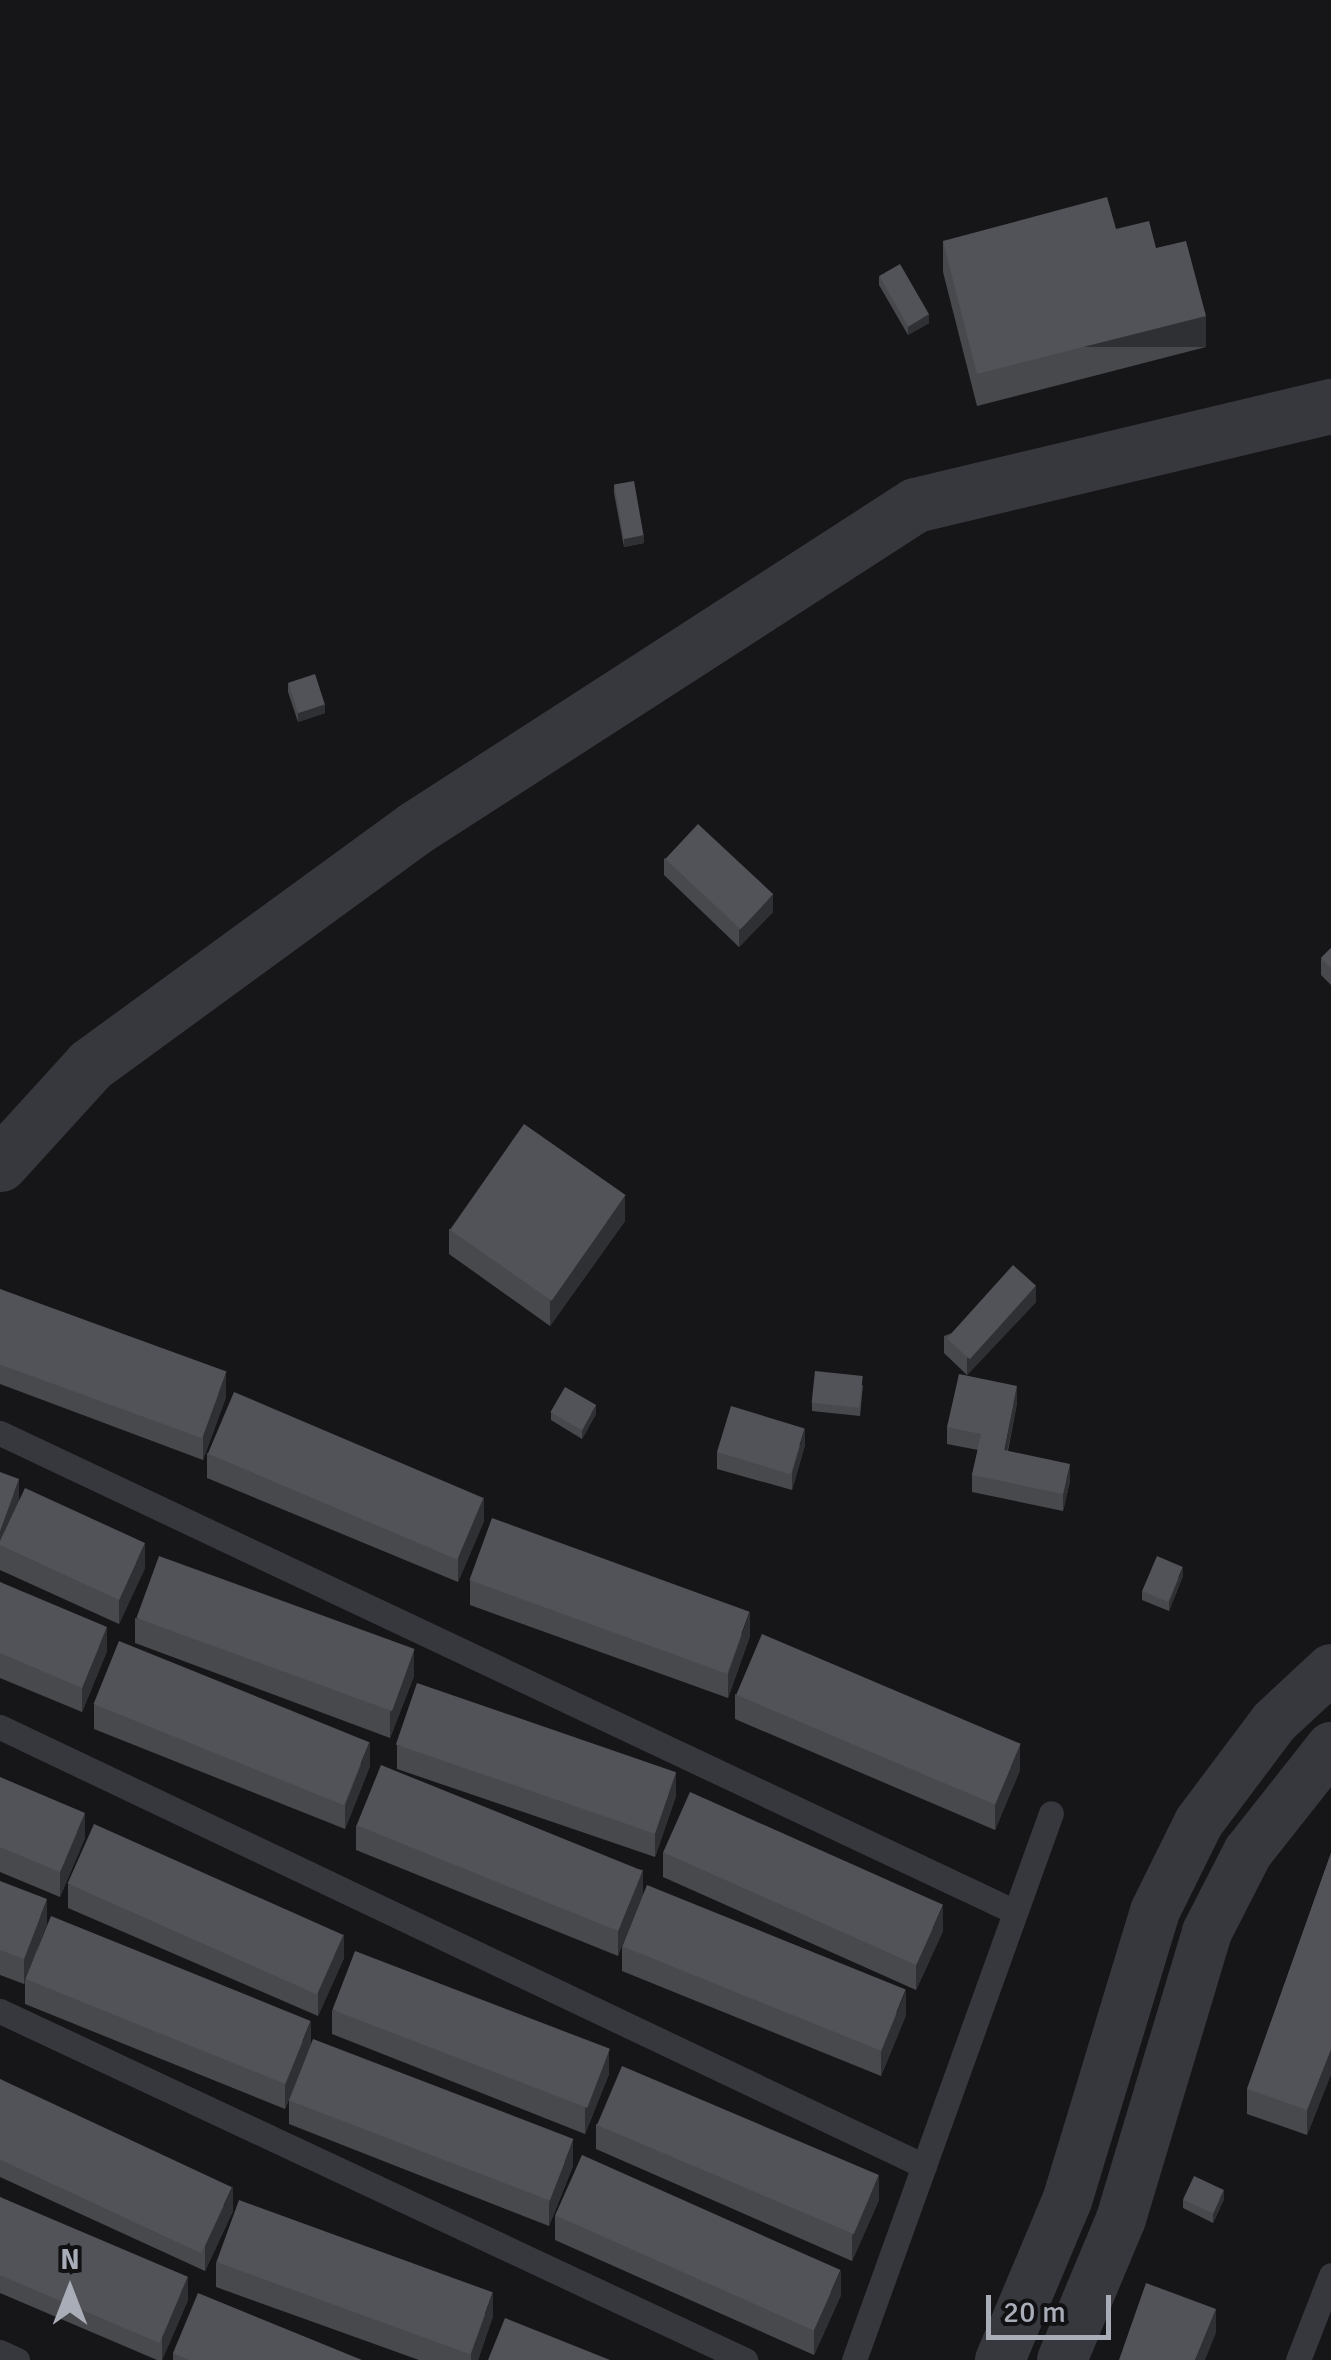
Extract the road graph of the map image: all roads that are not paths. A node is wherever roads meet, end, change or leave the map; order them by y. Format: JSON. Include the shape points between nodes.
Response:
{"nodes":[{"id":1,"x":1331,"y":406,"type":"edge"},
{"id":2,"x":0,"y":1164,"type":"edge"},
{"id":3,"x":0,"y":1433,"type":"edge"},
{"id":4,"x":1331,"y":1669,"type":"edge"},
{"id":5,"x":0,"y":1728,"type":"edge"},
{"id":6,"x":1331,"y":1747,"type":"edge"},
{"id":7,"x":1051,"y":1812,"type":"dead end"},
{"id":8,"x":1015,"y":1912,"type":"junction"},
{"id":9,"x":0,"y":2011,"type":"edge"},
{"id":10,"x":924,"y":2166,"type":"junction"},
{"id":11,"x":1331,"y":2275,"type":"edge"},
{"id":12,"x":0,"y":2352,"type":"edge"},
{"id":13,"x":17,"y":2360,"type":"edge"},
{"id":14,"x":745,"y":2360,"type":"edge"},
{"id":15,"x":854,"y":2360,"type":"edge"},
{"id":16,"x":1000,"y":2360,"type":"edge"},
{"id":17,"x":1062,"y":2360,"type":"edge"},
{"id":18,"x":1298,"y":2360,"type":"edge"}],
"edges":[{"from":1,"to":2,"type":"street","via":[[916,505],[416,828],[90,1065]]},
{"from":3,"to":8,"type":"lane"},
{"from":4,"to":16,"type":"street","via":[[1274,1722],[1199,1822],[1155,1911],[1068,2200]]},
{"from":5,"to":10,"type":"lane"},
{"from":6,"to":17,"type":"street","via":[[1248,1852],[1208,1932],[1121,2220]]},
{"from":7,"to":8,"type":"lane"},
{"from":8,"to":10,"type":"lane"},
{"from":9,"to":14,"type":"lane"},
{"from":10,"to":15,"type":"lane"},
{"from":11,"to":18,"type":"lane"},
{"from":12,"to":13,"type":"lane"}]}
